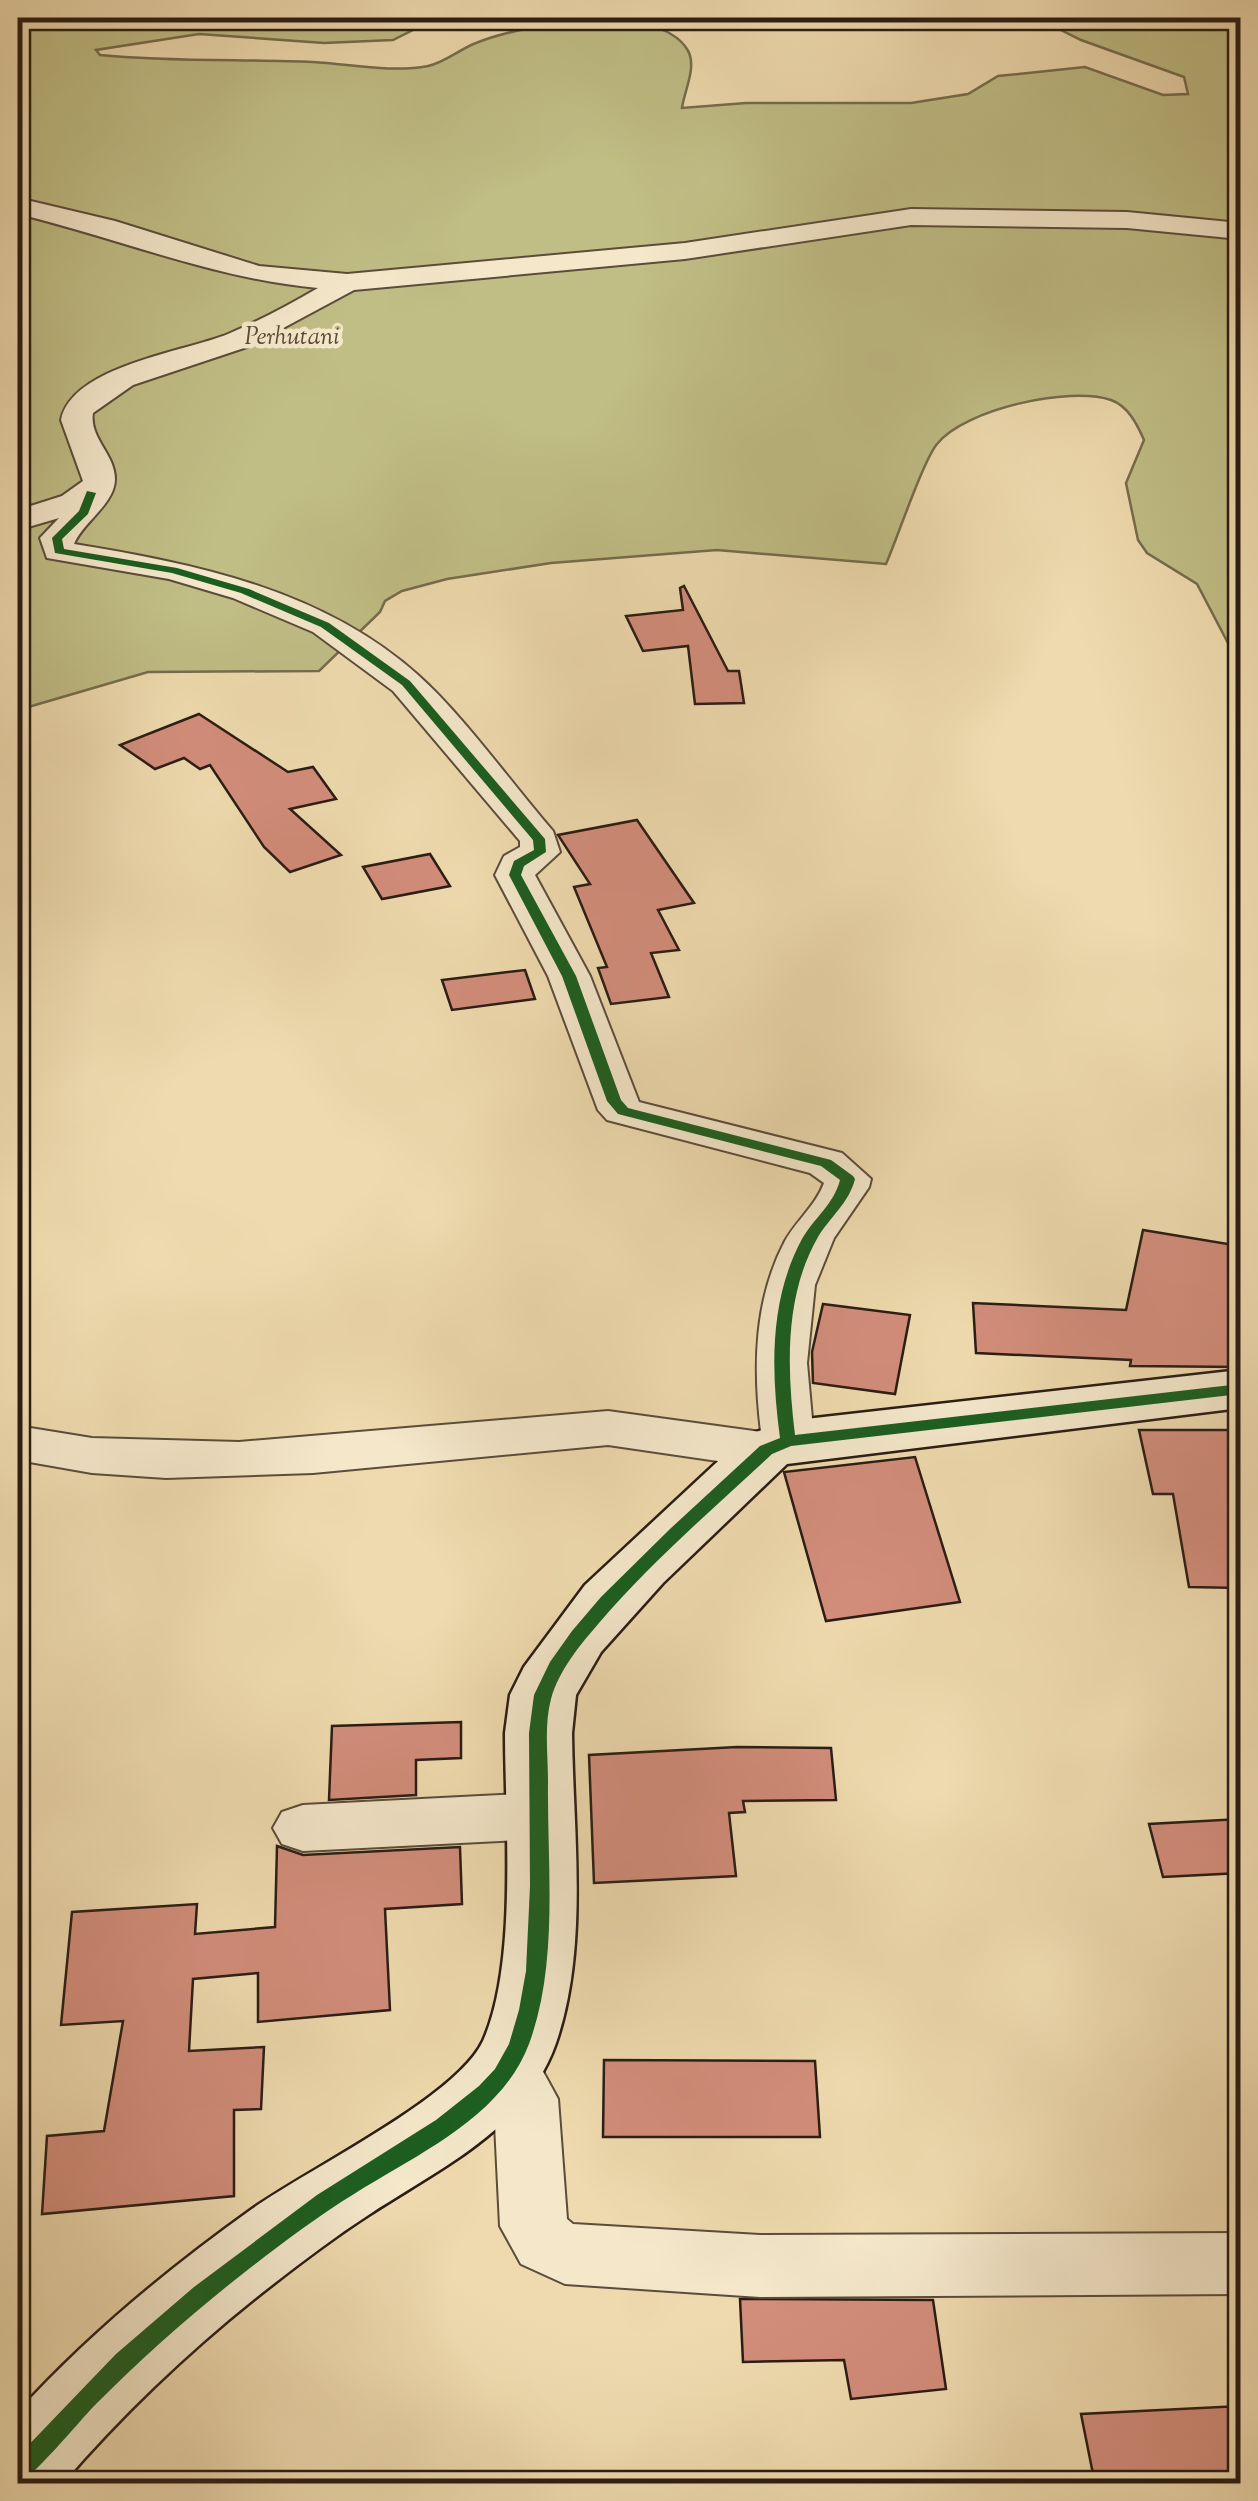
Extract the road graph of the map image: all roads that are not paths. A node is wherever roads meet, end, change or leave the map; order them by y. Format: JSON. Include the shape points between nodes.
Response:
{"nodes":[{"id":1,"x":18,"y":206,"type":"edge"},
{"id":2,"x":1240,"y":231,"type":"edge"},
{"id":3,"x":347,"y":282,"type":"junction"},
{"id":4,"x":91,"y":492,"type":"junction"},
{"id":5,"x":18,"y":520,"type":"edge"},
{"id":6,"x":37,"y":545,"type":"edge"},
{"id":7,"x":1240,"y":1389,"type":"edge"},
{"id":8,"x":18,"y":1443,"type":"edge"},
{"id":9,"x":777,"y":1446,"type":"junction"},
{"id":10,"x":538,"y":1816,"type":"junction"},
{"id":11,"x":303,"y":1828,"type":"dead end"},
{"id":12,"x":501,"y":2076,"type":"junction"},
{"id":13,"x":1240,"y":2264,"type":"edge"},
{"id":14,"x":18,"y":2472,"type":"edge"}],
"edges":[{"from":1,"to":3,"type":"street","via":[[256,274]]},
{"from":2,"to":3,"type":"street","via":[[1127,220],[911,217],[666,254]]},
{"from":3,"to":4,"type":"street","via":[[250,335],[92,397],[76,422],[99,468],[99,484]]},
{"from":4,"to":5,"type":"street"},
{"from":4,"to":6,"type":"street","via":[[89,505],[58,538]]},
{"from":6,"to":9,"type":"street","via":[[173,570],[244,591],[325,624],[381,662],[538,840],[540,852],[518,864],[515,875],[569,976],[623,1111],[842,1170],[847,1189],[812,1236],[788,1298]]},
{"from":7,"to":9,"type":"street"},
{"from":8,"to":9,"type":"street","via":[[125,1462],[352,1454],[623,1428],[717,1446]]},
{"from":9,"to":10,"type":"street","via":[[582,1629],[560,1659],[542,1696]]},
{"from":10,"to":11,"type":"street"},
{"from":10,"to":12,"type":"street","via":[[535,1985],[523,2036]]},
{"from":12,"to":13,"type":"street","via":[[526,2099],[534,2226],[544,2243],[565,2254],[760,2266]]},
{"from":12,"to":14,"type":"street","via":[[466,2108],[236,2265],[138,2349]]}]}
